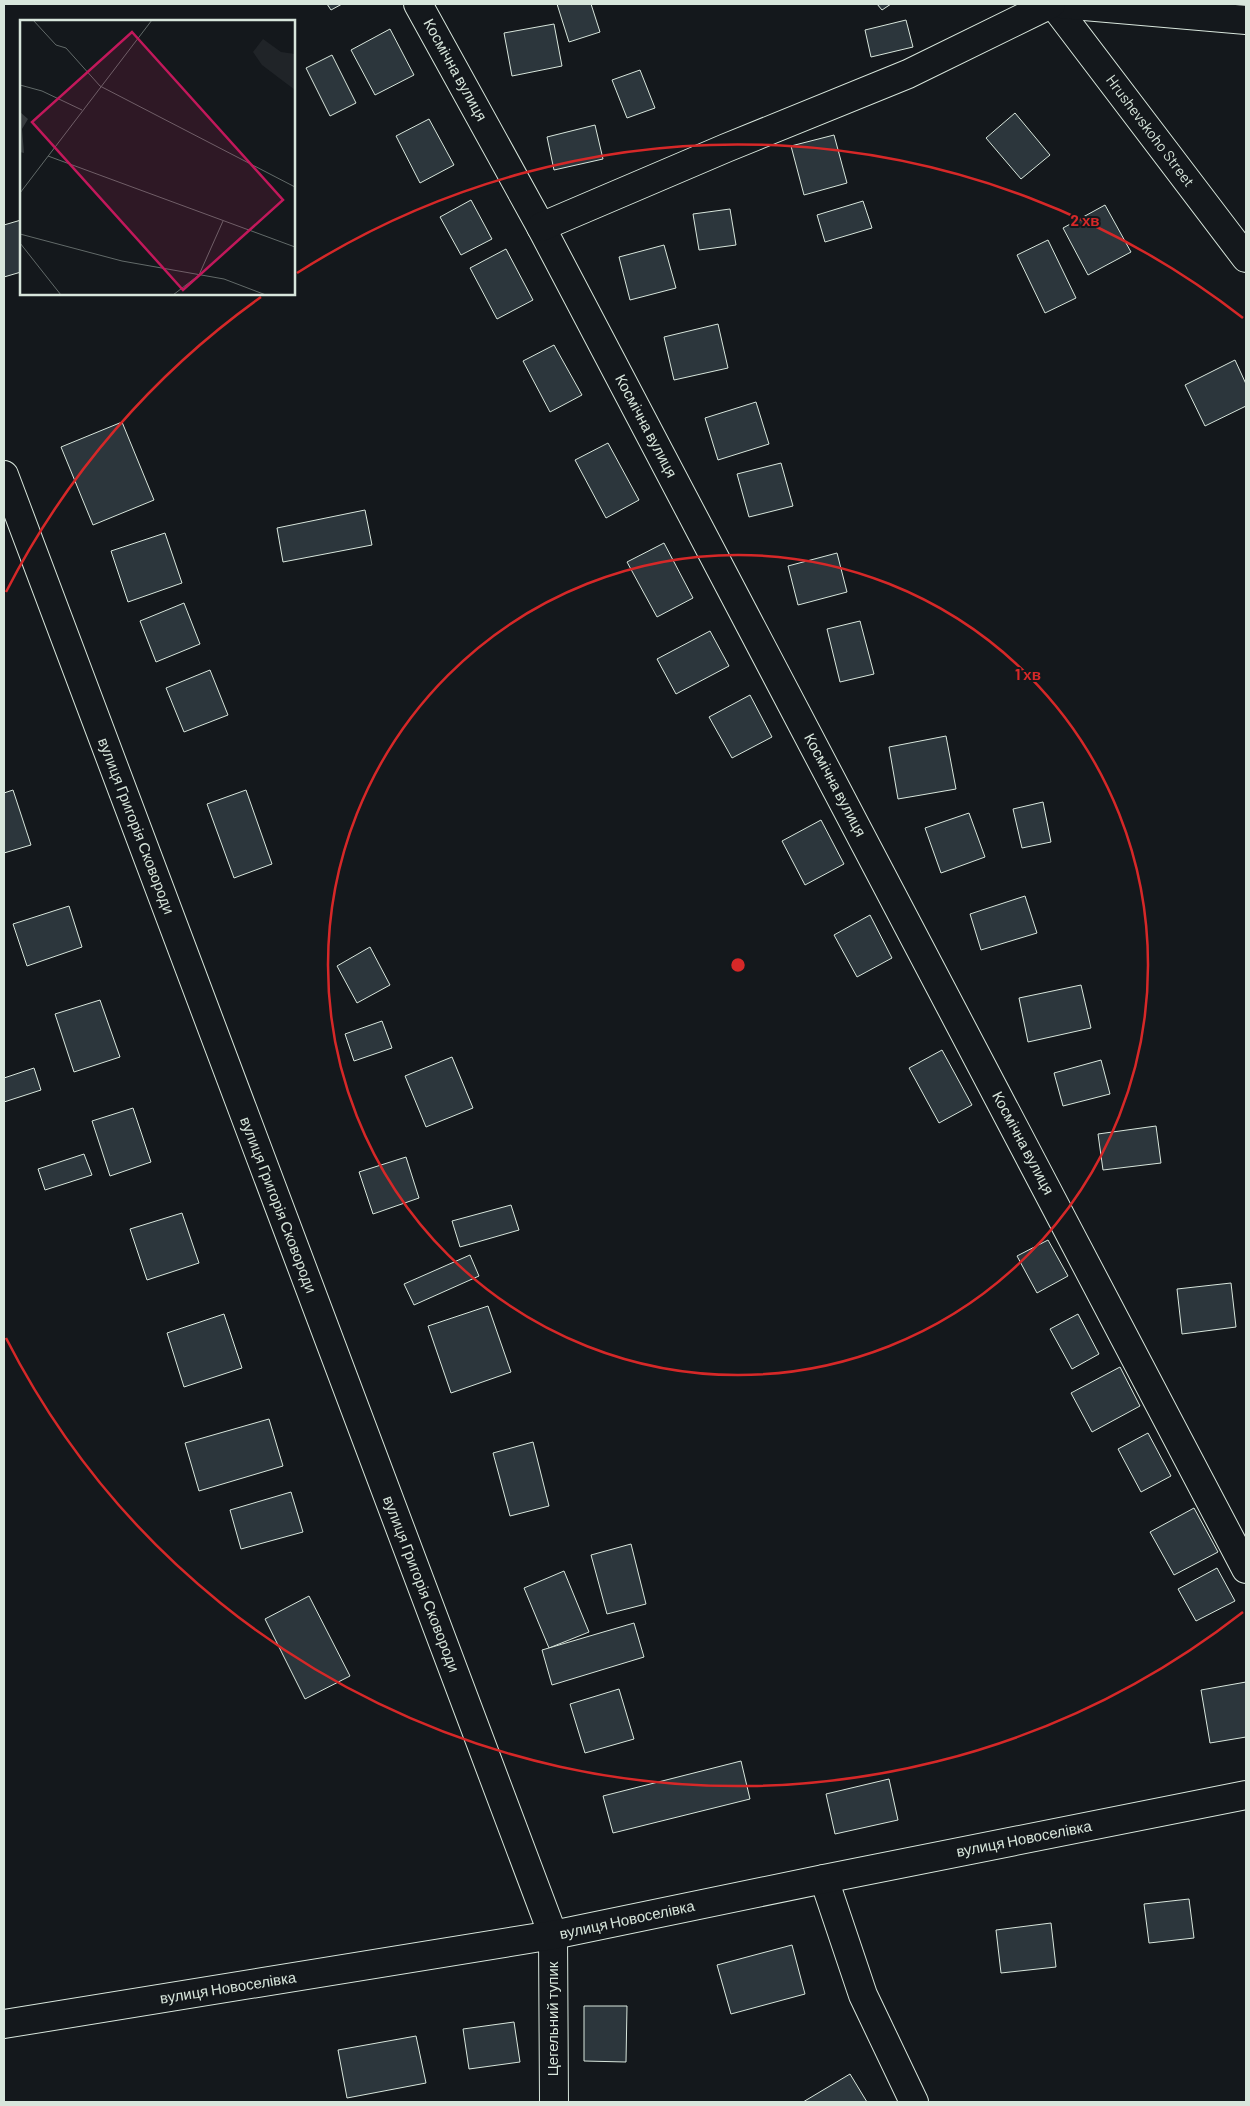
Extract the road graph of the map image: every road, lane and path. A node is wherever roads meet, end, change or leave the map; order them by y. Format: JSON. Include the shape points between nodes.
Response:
{"nodes":[{"id":1,"x":418,"y":4,"type":"edge"},
{"id":2,"x":1052,"y":4,"type":"edge"},
{"id":3,"x":1061,"y":4,"type":"edge"},
{"id":4,"x":1246,"y":20,"type":"edge"},
{"id":5,"x":541,"y":227,"type":"junction"},
{"id":6,"x":1246,"y":258,"type":"edge"},
{"id":7,"x":4,"y":476,"type":"edge"},
{"id":8,"x":1246,"y":1568,"type":"edge"},
{"id":9,"x":1246,"y":1795,"type":"edge"},
{"id":10,"x":824,"y":1878,"type":"junction"},
{"id":11,"x":553,"y":1935,"type":"junction"},
{"id":12,"x":4,"y":2024,"type":"edge"},
{"id":13,"x":554,"y":2102,"type":"edge"},
{"id":14,"x":914,"y":2102,"type":"edge"}],
"edges":[{"from":1,"to":5,"type":"street","name":"Космічна вулиця"},
{"from":2,"to":5,"type":"street","via":[[908,74]]},
{"from":2,"to":6,"type":"street","name":"Hrushevskoho Street"},
{"from":3,"to":4,"type":"street"},
{"from":5,"to":8,"type":"street","name":"Космічна вулиця"},
{"from":7,"to":11,"type":"street","name":"вулиця Григорія Сковороди"},
{"from":9,"to":10,"type":"street","name":"вулиця Новоселівка"},
{"from":10,"to":11,"type":"street","name":"вулиця Новоселівка"},
{"from":10,"to":14,"type":"street","via":[[863,1995]]},
{"from":11,"to":12,"type":"street","name":"вулиця Новоселівка"},
{"from":11,"to":13,"type":"street","name":"Цегельний тупик"}]}
